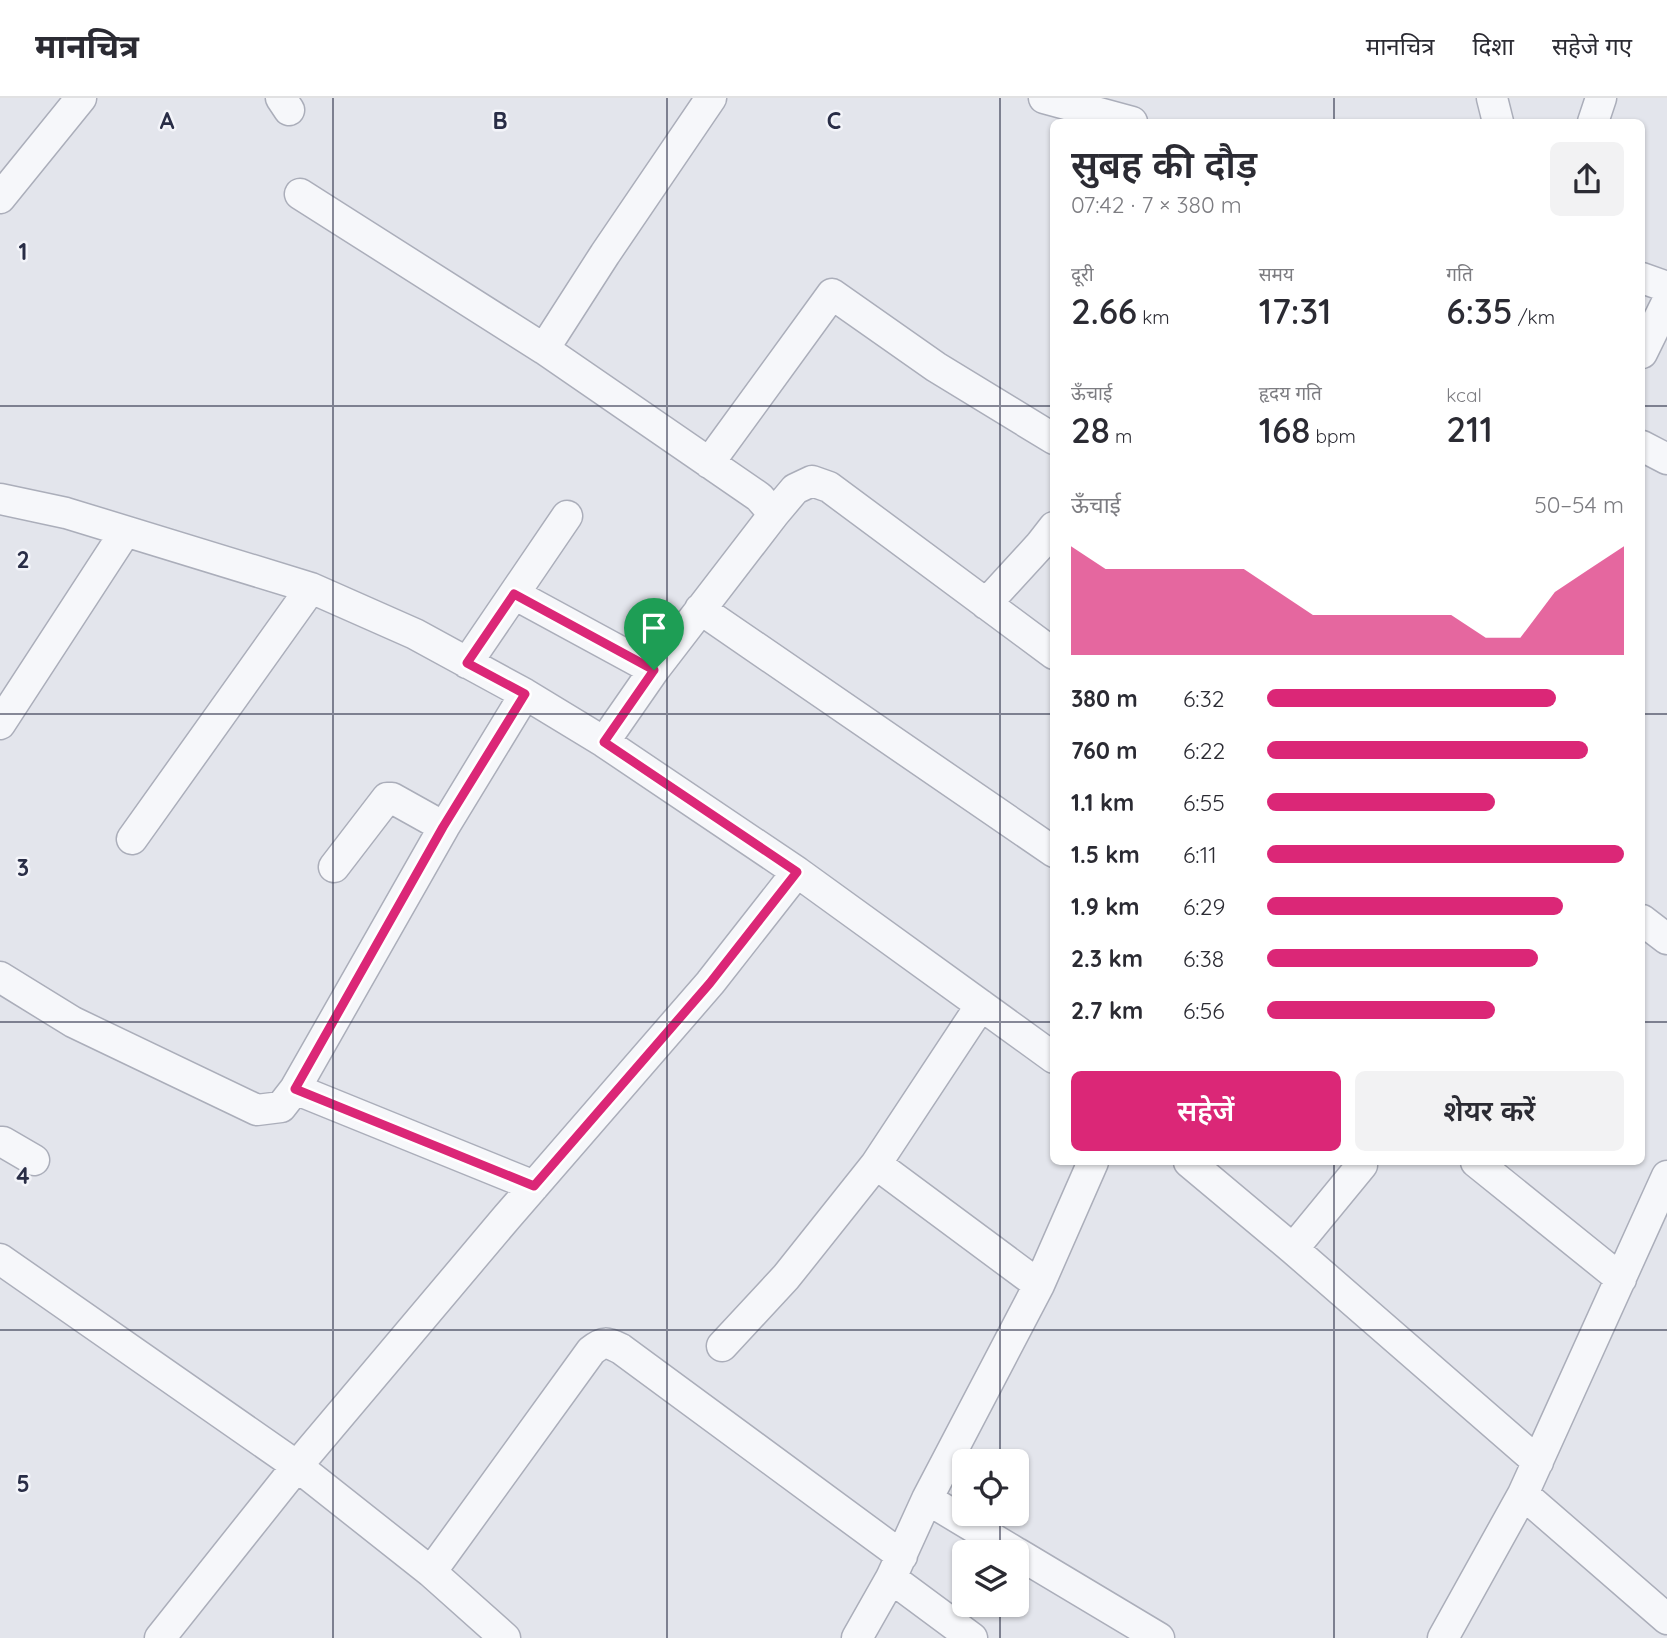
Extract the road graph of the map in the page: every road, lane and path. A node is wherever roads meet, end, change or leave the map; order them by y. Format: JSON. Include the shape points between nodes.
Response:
{"nodes":[{"id":1,"x":81,"y":98,"type":"edge"},
{"id":2,"x":711,"y":98,"type":"edge"},
{"id":3,"x":1044,"y":98,"type":"edge"},
{"id":4,"x":1492,"y":98,"type":"edge"},
{"id":5,"x":1601,"y":98,"type":"edge"},
{"id":6,"x":1121,"y":119,"type":"edge"},
{"id":7,"x":1497,"y":119,"type":"edge"},
{"id":8,"x":1594,"y":119,"type":"edge"},
{"id":9,"x":300,"y":194,"type":"dead end"},
{"id":10,"x":0,"y":198,"type":"edge"},
{"id":11,"x":1645,"y":279,"type":"edge"},
{"id":12,"x":1667,"y":287,"type":"edge"},
{"id":13,"x":1667,"y":302,"type":"edge"},
{"id":14,"x":1645,"y":347,"type":"edge"},
{"id":15,"x":544,"y":349,"type":"junction"},
{"id":16,"x":1050,"y":437,"type":"edge"},
{"id":17,"x":1645,"y":448,"type":"edge"},
{"id":18,"x":1667,"y":459,"type":"edge"},
{"id":19,"x":709,"y":463,"type":"junction"},
{"id":20,"x":0,"y":499,"type":"edge"},
{"id":21,"x":774,"y":514,"type":"junction"},
{"id":22,"x":568,"y":516,"type":"dead end"},
{"id":23,"x":125,"y":532,"type":"junction"},
{"id":24,"x":1050,"y":532,"type":"edge"},
{"id":25,"x":311,"y":588,"type":"junction"},
{"id":26,"x":514,"y":594,"type":"junction"},
{"id":27,"x":986,"y":604,"type":"junction"},
{"id":28,"x":700,"y":609,"type":"junction"},
{"id":29,"x":1050,"y":650,"type":"edge"},
{"id":30,"x":467,"y":663,"type":"junction"},
{"id":31,"x":654,"y":670,"type":"junction"},
{"id":32,"x":525,"y":694,"type":"junction"},
{"id":33,"x":0,"y":724,"type":"edge"},
{"id":34,"x":604,"y":742,"type":"junction"},
{"id":35,"x":443,"y":827,"type":"junction"},
{"id":36,"x":132,"y":839,"type":"dead end"},
{"id":37,"x":1050,"y":849,"type":"edge"},
{"id":38,"x":334,"y":867,"type":"dead end"},
{"id":39,"x":797,"y":872,"type":"junction"},
{"id":40,"x":1645,"y":922,"type":"edge"},
{"id":41,"x":1667,"y":939,"type":"edge"},
{"id":42,"x":0,"y":977,"type":"edge"},
{"id":43,"x":981,"y":1005,"type":"junction"},
{"id":44,"x":1050,"y":1055,"type":"edge"},
{"id":45,"x":295,"y":1089,"type":"junction"},
{"id":46,"x":0,"y":1142,"type":"edge"},
{"id":47,"x":34,"y":1160,"type":"dead end"},
{"id":48,"x":876,"y":1164,"type":"junction"},
{"id":49,"x":1092,"y":1165,"type":"edge"},
{"id":50,"x":1196,"y":1165,"type":"edge"},
{"id":51,"x":1362,"y":1165,"type":"dead end"},
{"id":52,"x":1480,"y":1165,"type":"edge"},
{"id":53,"x":1667,"y":1176,"type":"edge"},
{"id":54,"x":534,"y":1186,"type":"junction"},
{"id":55,"x":1293,"y":1249,"type":"junction"},
{"id":56,"x":0,"y":1259,"type":"edge"},
{"id":57,"x":1621,"y":1279,"type":"junction"},
{"id":58,"x":1039,"y":1285,"type":"junction"},
{"id":59,"x":722,"y":1346,"type":"dead end"},
{"id":60,"x":1538,"y":1462,"type":"junction"},
{"id":61,"x":297,"y":1465,"type":"junction"},
{"id":62,"x":1523,"y":1494,"type":"junction"},
{"id":63,"x":927,"y":1499,"type":"junction"},
{"id":64,"x":995,"y":1540,"type":"edge"},
{"id":65,"x":1029,"y":1561,"type":"edge"},
{"id":66,"x":897,"y":1567,"type":"junction"},
{"id":67,"x":431,"y":1572,"type":"junction"},
{"id":68,"x":1663,"y":1609,"type":"edge"},
{"id":69,"x":160,"y":1638,"type":"edge"},
{"id":70,"x":505,"y":1638,"type":"edge"},
{"id":71,"x":857,"y":1638,"type":"edge"},
{"id":72,"x":972,"y":1638,"type":"edge"},
{"id":73,"x":1159,"y":1638,"type":"edge"},
{"id":74,"x":1443,"y":1638,"type":"edge"}],
"edges":[{"from":1,"to":10,"type":"street"},
{"from":2,"to":15,"type":"street"},
{"from":3,"to":6,"type":"street"},
{"from":4,"to":7,"type":"street"},
{"from":5,"to":8,"type":"street"},
{"from":9,"to":15,"type":"street"},
{"from":11,"to":12,"type":"street"},
{"from":13,"to":14,"type":"street"},
{"from":15,"to":19,"type":"street"},
{"from":16,"to":19,"type":"street","via":[[936,367],[832,294]]},
{"from":17,"to":18,"type":"street"},
{"from":19,"to":21,"type":"street","via":[[759,497]]},
{"from":20,"to":23,"type":"street"},
{"from":21,"to":27,"type":"street","via":[[794,489],[812,481],[829,487]]},
{"from":21,"to":28,"type":"street"},
{"from":22,"to":26,"type":"street"},
{"from":23,"to":25,"type":"street"},
{"from":23,"to":33,"type":"street"},
{"from":24,"to":27,"type":"street"},
{"from":25,"to":30,"type":"street","via":[[415,634]]},
{"from":25,"to":36,"type":"street"},
{"from":26,"to":30,"type":"street"},
{"from":26,"to":31,"type":"street"},
{"from":27,"to":29,"type":"street"},
{"from":28,"to":31,"type":"street"},
{"from":28,"to":37,"type":"street"},
{"from":30,"to":32,"type":"street"},
{"from":31,"to":34,"type":"street"},
{"from":32,"to":34,"type":"street"},
{"from":32,"to":35,"type":"street"},
{"from":34,"to":39,"type":"street"},
{"from":35,"to":38,"type":"street","via":[[387,798]]},
{"from":35,"to":45,"type":"street"},
{"from":39,"to":43,"type":"street"},
{"from":39,"to":54,"type":"street","via":[[710,983]]},
{"from":40,"to":41,"type":"street"},
{"from":42,"to":45,"type":"street","via":[[73,1021],[257,1110],[281,1107]]},
{"from":43,"to":44,"type":"street"},
{"from":43,"to":48,"type":"street"},
{"from":45,"to":54,"type":"street"},
{"from":46,"to":47,"type":"street"},
{"from":48,"to":58,"type":"street"},
{"from":48,"to":59,"type":"street","via":[[786,1277]]},
{"from":49,"to":58,"type":"street"},
{"from":50,"to":55,"type":"street"},
{"from":51,"to":55,"type":"street"},
{"from":52,"to":57,"type":"street"},
{"from":53,"to":57,"type":"street"},
{"from":54,"to":61,"type":"street"},
{"from":55,"to":60,"type":"street"},
{"from":56,"to":61,"type":"street"},
{"from":57,"to":60,"type":"street"},
{"from":58,"to":63,"type":"street"},
{"from":60,"to":62,"type":"street"},
{"from":61,"to":67,"type":"street"},
{"from":61,"to":69,"type":"street"},
{"from":62,"to":68,"type":"street"},
{"from":62,"to":74,"type":"street"},
{"from":63,"to":64,"type":"street"},
{"from":63,"to":66,"type":"street"},
{"from":65,"to":73,"type":"street"},
{"from":66,"to":67,"type":"street","via":[[609,1343],[599,1344],[591,1352]]},
{"from":66,"to":71,"type":"street"},
{"from":66,"to":72,"type":"street"},
{"from":67,"to":70,"type":"street"}]}
